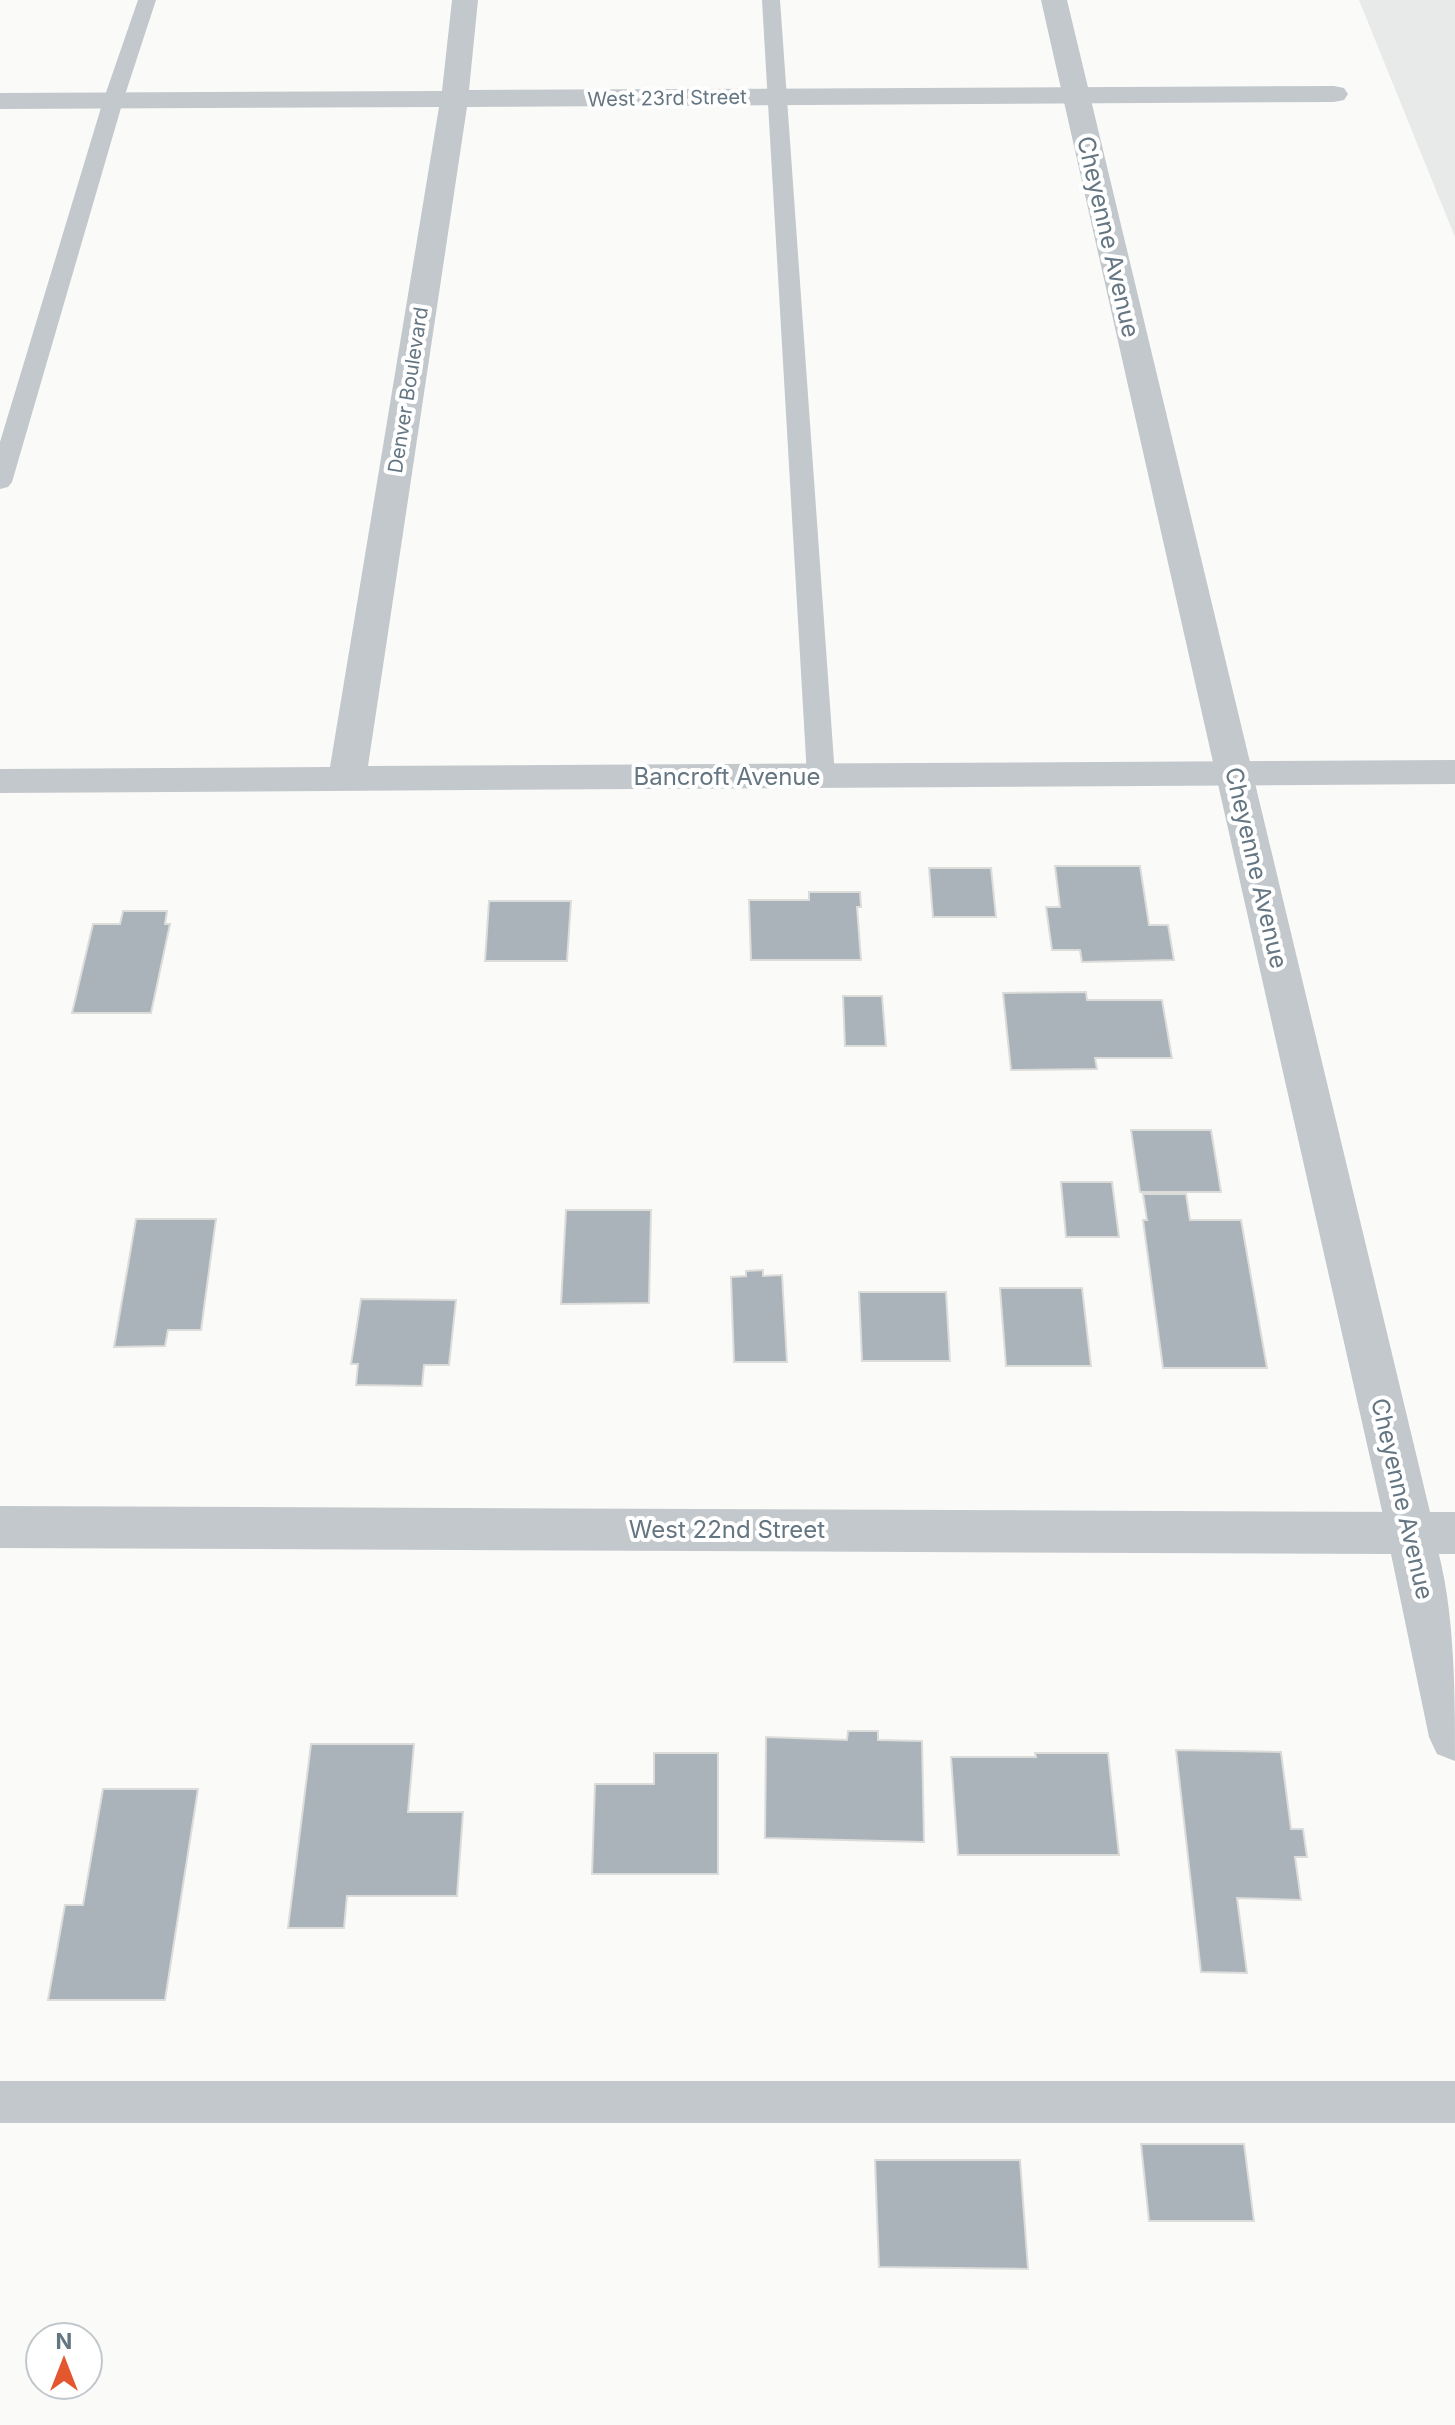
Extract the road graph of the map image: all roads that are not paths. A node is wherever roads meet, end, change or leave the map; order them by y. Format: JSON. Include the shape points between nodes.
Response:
{"nodes":[{"id":1,"x":147,"y":0,"type":"edge"},
{"id":2,"x":465,"y":0,"type":"edge"},
{"id":3,"x":771,"y":0,"type":"edge"},
{"id":4,"x":1054,"y":0,"type":"edge"},
{"id":5,"x":1074,"y":94,"type":"junction"},
{"id":6,"x":1334,"y":94,"type":"dead end"},
{"id":7,"x":776,"y":97,"type":"junction"},
{"id":8,"x":454,"y":100,"type":"junction"},
{"id":9,"x":0,"y":101,"type":"edge"},
{"id":10,"x":113,"y":101,"type":"junction"},
{"id":11,"x":0,"y":482,"type":"edge"},
{"id":12,"x":1455,"y":772,"type":"edge"},
{"id":13,"x":1234,"y":773,"type":"junction"},
{"id":14,"x":821,"y":776,"type":"junction"},
{"id":15,"x":347,"y":779,"type":"junction"},
{"id":16,"x":0,"y":781,"type":"edge"},
{"id":17,"x":0,"y":1527,"type":"edge"},
{"id":18,"x":1433,"y":1533,"type":"edge"},
{"id":19,"x":1455,"y":1737,"type":"edge"},
{"id":20,"x":0,"y":2102,"type":"edge"},
{"id":21,"x":1455,"y":2102,"type":"edge"}],
"edges":[{"from":1,"to":10,"type":"lane"},
{"from":2,"to":8,"type":"street","name":"Denver Boulevard"},
{"from":3,"to":7,"type":"lane"},
{"from":4,"to":5,"type":"street","name":"Cheyenne Avenue"},
{"from":5,"to":6,"type":"street","name":"West 23rd Street"},
{"from":5,"to":7,"type":"street","name":"West 23rd Street"},
{"from":5,"to":13,"type":"street","name":"Cheyenne Avenue"},
{"from":7,"to":8,"type":"street","name":"West 23rd Street"},
{"from":7,"to":14,"type":"lane"},
{"from":8,"to":10,"type":"street","name":"West 23rd Street"},
{"from":8,"to":15,"type":"street","name":"Denver Boulevard"},
{"from":9,"to":10,"type":"street","name":"West 23rd Street"},
{"from":10,"to":11,"type":"lane"},
{"from":12,"to":13,"type":"street","name":"Bancroft Avenue"},
{"from":13,"to":14,"type":"street","name":"Bancroft Avenue"},
{"from":13,"to":18,"type":"street","name":"Cheyenne Avenue"},
{"from":14,"to":15,"type":"street","name":"Bancroft Avenue"},
{"from":15,"to":16,"type":"street","name":"Bancroft Avenue"},
{"from":17,"to":18,"type":"street","name":"West 22nd Street"},
{"from":18,"to":19,"type":"street","name":"Cheyenne Avenue"},
{"from":20,"to":21,"type":"lane"}]}
